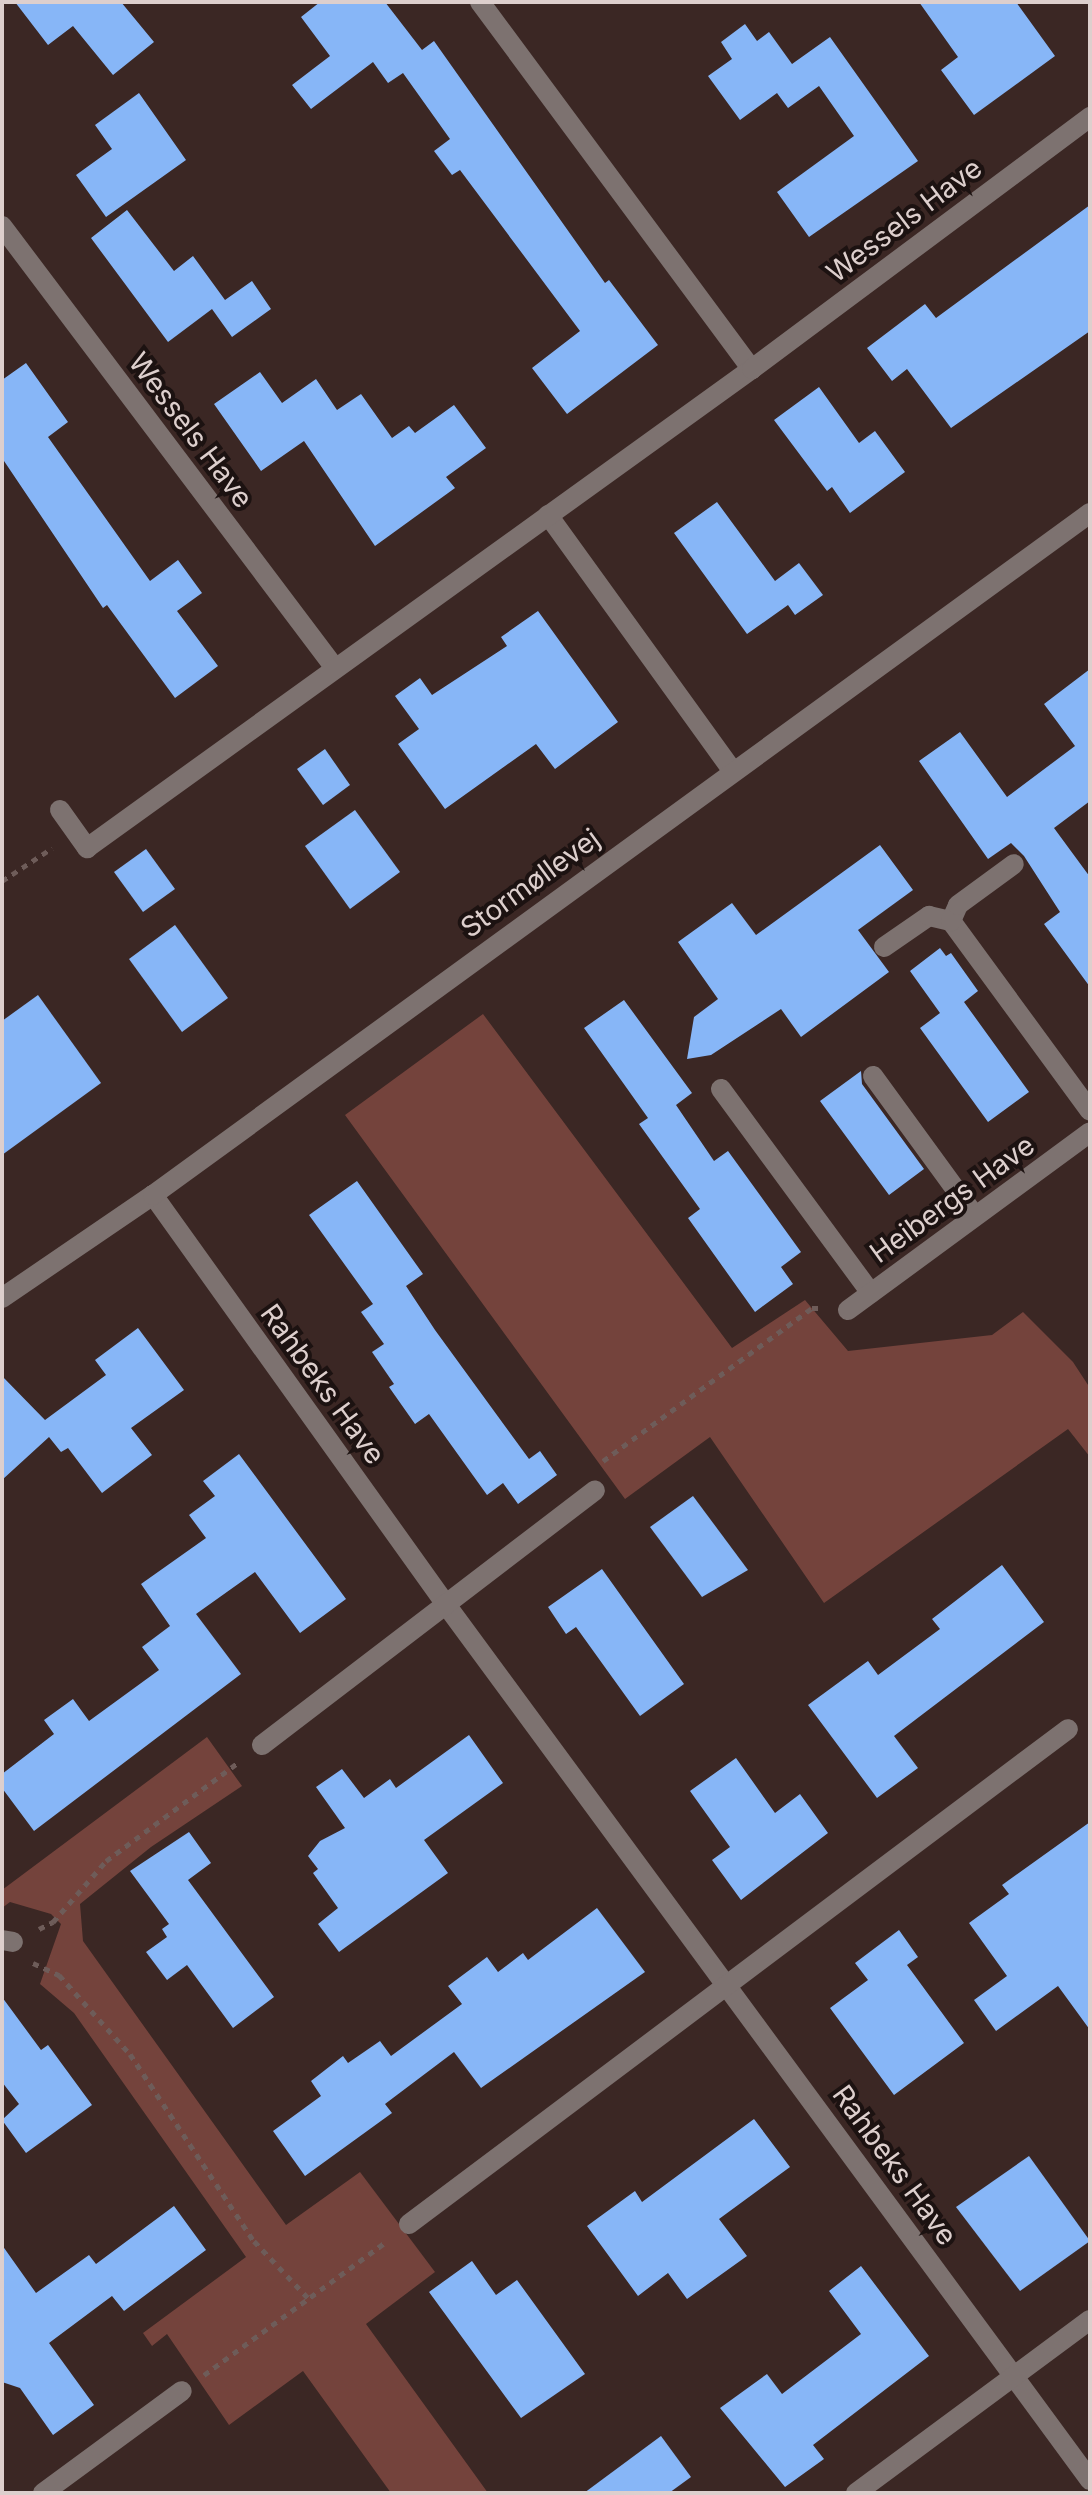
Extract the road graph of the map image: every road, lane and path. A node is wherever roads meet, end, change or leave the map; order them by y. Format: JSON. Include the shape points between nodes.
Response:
{"nodes":[{"id":1,"x":480,"y":2,"type":"edge"},
{"id":2,"x":1090,"y":117,"type":"edge"},
{"id":3,"x":2,"y":226,"type":"edge"},
{"id":4,"x":752,"y":369,"type":"junction"},
{"id":5,"x":1090,"y":513,"type":"edge"},
{"id":6,"x":548,"y":515,"type":"junction"},
{"id":7,"x":335,"y":668,"type":"junction"},
{"id":8,"x":732,"y":770,"type":"junction"},
{"id":9,"x":60,"y":810,"type":"dead end"},
{"id":10,"x":44,"y":852,"type":"dead end"},
{"id":11,"x":1014,"y":864,"type":"dead end"},
{"id":12,"x":2,"y":881,"type":"edge"},
{"id":13,"x":951,"y":921,"type":"junction"},
{"id":14,"x":884,"y":947,"type":"dead end"},
{"id":15,"x":873,"y":1076,"type":"dead end"},
{"id":16,"x":721,"y":1089,"type":"dead end"},
{"id":17,"x":1090,"y":1111,"type":"edge"},
{"id":18,"x":1090,"y":1132,"type":"edge"},
{"id":19,"x":153,"y":1195,"type":"junction"},
{"id":20,"x":975,"y":1216,"type":"junction"},
{"id":21,"x":871,"y":1293,"type":"junction"},
{"id":22,"x":2,"y":1298,"type":"edge"},
{"id":23,"x":848,"y":1310,"type":"joint"},
{"id":24,"x":595,"y":1490,"type":"joint"},
{"id":25,"x":447,"y":1606,"type":"junction"},
{"id":26,"x":1068,"y":1729,"type":"dead end"},
{"id":27,"x":262,"y":1745,"type":"joint"},
{"id":28,"x":8,"y":1941,"type":"edge"},
{"id":29,"x":730,"y":1987,"type":"junction"},
{"id":30,"x":409,"y":2224,"type":"joint"},
{"id":31,"x":309,"y":2299,"type":"junction"},
{"id":32,"x":1090,"y":2320,"type":"edge"},
{"id":33,"x":1015,"y":2376,"type":"junction"},
{"id":34,"x":182,"y":2391,"type":"joint"},
{"id":35,"x":1090,"y":2480,"type":"edge"},
{"id":36,"x":43,"y":2493,"type":"edge"},
{"id":37,"x":856,"y":2493,"type":"edge"}],
"edges":[{"from":1,"to":4,"type":"street"},
{"from":2,"to":4,"type":"street","name":"Wessels Have"},
{"from":3,"to":7,"type":"street","name":"Wessels Have"},
{"from":4,"to":6,"type":"street","name":"Wessels Have"},
{"from":5,"to":8,"type":"street","name":"Stormøllevej"},
{"from":6,"to":7,"type":"street","name":"Wessels Have"},
{"from":6,"to":8,"type":"street"},
{"from":7,"to":9,"type":"street","name":"Wessels Have","via":[[87,848]]},
{"from":8,"to":19,"type":"street","name":"Stormøllevej"},
{"from":10,"to":12,"type":"path"},
{"from":11,"to":13,"type":"street","via":[[958,905]]},
{"from":13,"to":14,"type":"street","via":[[929,916]]},
{"from":13,"to":17,"type":"street"},
{"from":15,"to":20,"type":"street"},
{"from":16,"to":21,"type":"street"},
{"from":18,"to":20,"type":"street","name":"Heibergs Have"},
{"from":19,"to":22,"type":"street","name":"Stormøllevej"},
{"from":19,"to":25,"type":"street","name":"Rahbeks Have"},
{"from":20,"to":21,"type":"street","name":"Heibergs Have"},
{"from":21,"to":23,"type":"street","name":"Heibergs Have"},
{"from":23,"to":24,"type":"path","via":[[812,1308],[596,1466]]},
{"from":24,"to":25,"type":"street"},
{"from":25,"to":27,"type":"street"},
{"from":25,"to":29,"type":"street","name":"Rahbeks Have"},
{"from":26,"to":29,"type":"street"},
{"from":27,"to":28,"type":"path","via":[[106,1861],[53,1922]]},
{"from":28,"to":31,"type":"path","via":[[59,1975],[130,2054],[254,2241]]},
{"from":29,"to":30,"type":"street"},
{"from":29,"to":33,"type":"street","name":"Rahbeks Have"},
{"from":30,"to":31,"type":"path"},
{"from":31,"to":34,"type":"path"},
{"from":32,"to":33,"type":"street"},
{"from":33,"to":35,"type":"street","name":"Rahbeks Have"},
{"from":33,"to":37,"type":"street"},
{"from":34,"to":36,"type":"street"}]}
